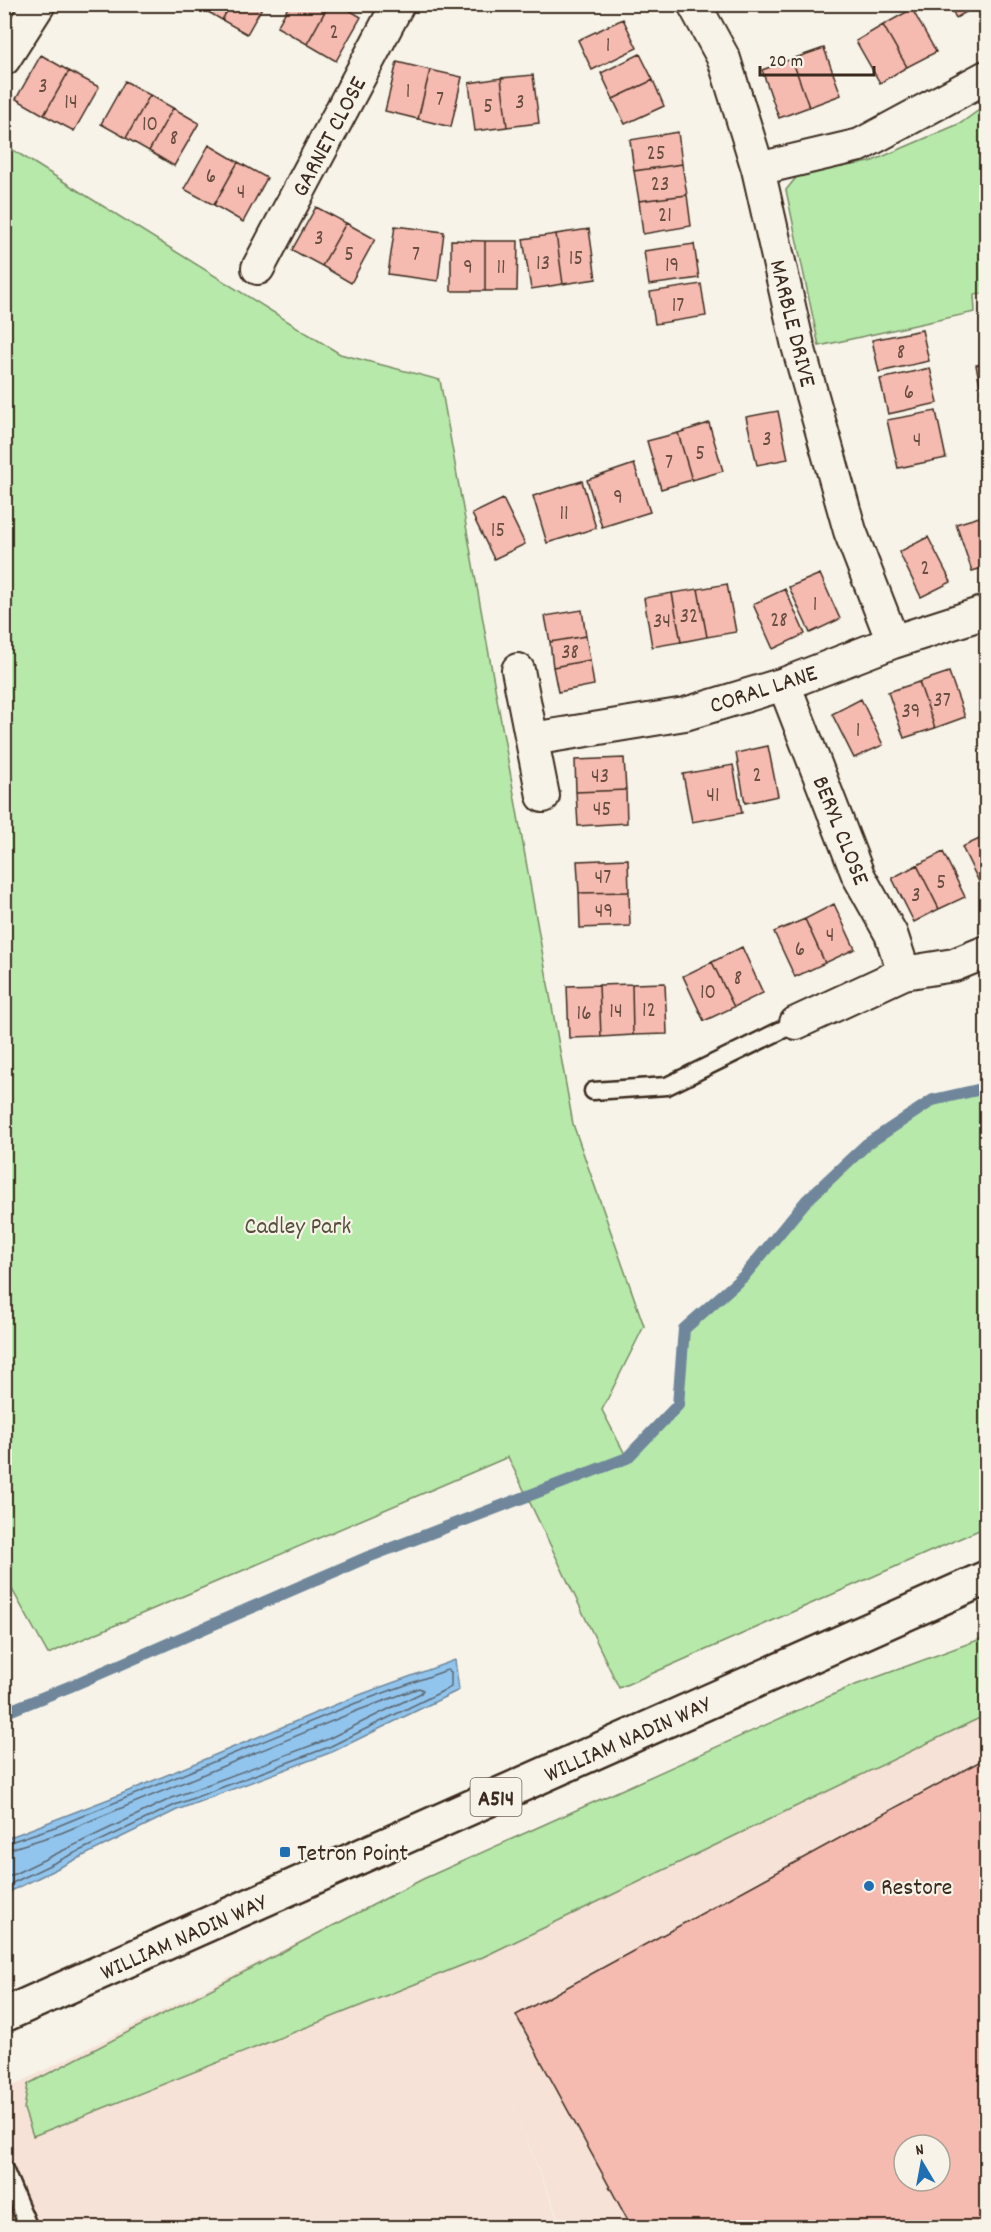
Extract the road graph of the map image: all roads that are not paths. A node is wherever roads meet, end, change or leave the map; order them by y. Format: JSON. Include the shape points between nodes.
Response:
{"nodes":[{"id":1,"x":39,"y":4,"type":"edge"},
{"id":2,"x":398,"y":4,"type":"edge"},
{"id":3,"x":694,"y":4,"type":"edge"},
{"id":4,"x":4,"y":59,"type":"edge"},
{"id":5,"x":987,"y":76,"type":"edge"},
{"id":6,"x":758,"y":169,"type":"junction"},
{"id":7,"x":258,"y":268,"type":"dead end"},
{"id":8,"x":987,"y":612,"type":"edge"},
{"id":9,"x":893,"y":642,"type":"junction"},
{"id":10,"x":518,"y":670,"type":"dead end"},
{"id":11,"x":784,"y":684,"type":"junction"},
{"id":12,"x":532,"y":739,"type":"junction"},
{"id":13,"x":543,"y":796,"type":"dead end"},
{"id":14,"x":987,"y":952,"type":"edge"},
{"id":15,"x":904,"y":974,"type":"junction"},
{"id":16,"x":796,"y":1023,"type":"joint"},
{"id":17,"x":593,"y":1091,"type":"dead end"},
{"id":18,"x":987,"y":1578,"type":"edge"},
{"id":19,"x":4,"y":2015,"type":"edge"},
{"id":20,"x":4,"y":2169,"type":"edge"},
{"id":21,"x":29,"y":2228,"type":"edge"}],
"edges":[{"from":1,"to":4,"type":"street"},
{"from":2,"to":7,"type":"street","name":"GARNET CLOSE"},
{"from":3,"to":6,"type":"street","name":"MARBLE DRIVE","via":[[724,59]]},
{"from":5,"to":6,"type":"street","via":[[860,145]]},
{"from":6,"to":9,"type":"street","name":"MARBLE DRIVE","via":[[798,346],[843,508]]},
{"from":8,"to":9,"type":"street","name":"CORAL LANE"},
{"from":9,"to":11,"type":"street","name":"CORAL LANE"},
{"from":10,"to":12,"type":"street"},
{"from":11,"to":12,"type":"street","name":"CORAL LANE","via":[[685,714]]},
{"from":11,"to":15,"type":"street","name":"BERYL CLOSE","via":[[858,875],[891,934]]},
{"from":12,"to":13,"type":"street"},
{"from":14,"to":15,"type":"street","via":[[954,965]]},
{"from":15,"to":16,"type":"street"},
{"from":16,"to":17,"type":"lane","via":[[667,1086]]},
{"from":18,"to":19,"type":"main road","name":"WILLIAM NADIN WAY","number":"A514"},
{"from":20,"to":21,"type":"lane"}]}
